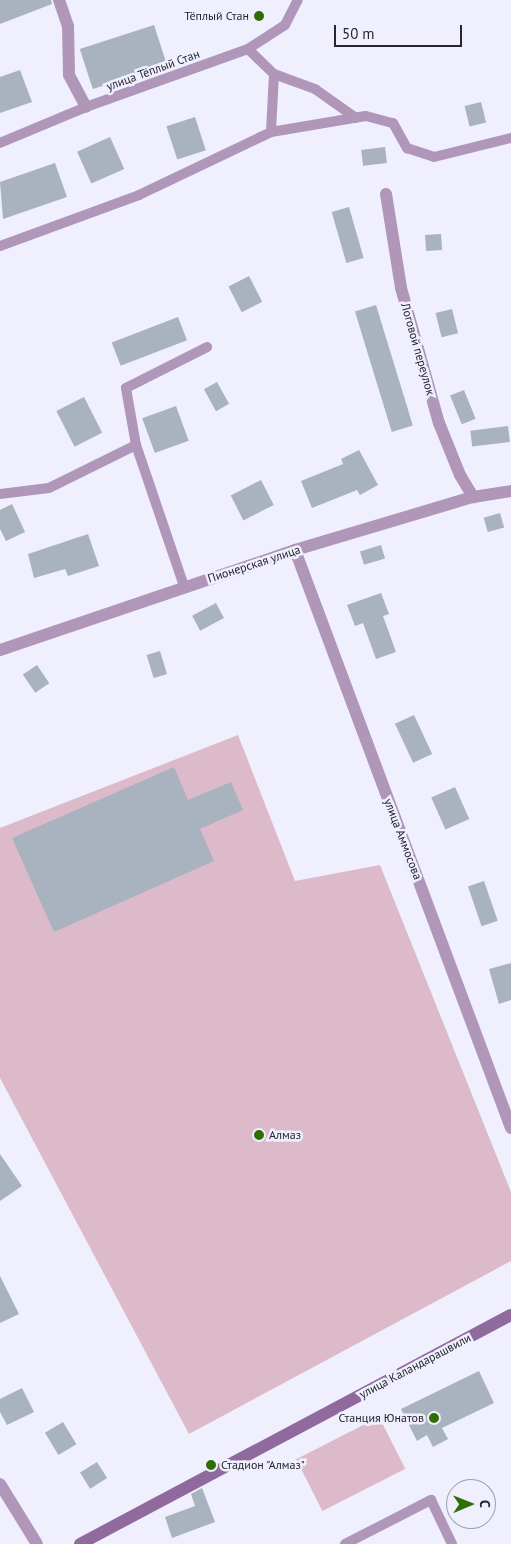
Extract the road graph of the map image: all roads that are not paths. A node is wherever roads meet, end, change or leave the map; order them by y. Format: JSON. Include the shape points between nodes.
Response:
{"nodes":[{"id":1,"x":59,"y":0,"type":"edge"},
{"id":2,"x":298,"y":0,"type":"edge"},
{"id":3,"x":248,"y":49,"type":"junction"},
{"id":4,"x":274,"y":74,"type":"junction"},
{"id":5,"x":86,"y":107,"type":"junction"},
{"id":6,"x":356,"y":118,"type":"junction"},
{"id":7,"x":271,"y":132,"type":"junction"},
{"id":8,"x":511,"y":138,"type":"edge"},
{"id":9,"x":0,"y":143,"type":"edge"},
{"id":10,"x":386,"y":194,"type":"dead end"},
{"id":11,"x":0,"y":246,"type":"edge"},
{"id":12,"x":207,"y":347,"type":"dead end"},
{"id":13,"x":136,"y":445,"type":"junction"},
{"id":14,"x":511,"y":491,"type":"edge"},
{"id":15,"x":0,"y":494,"type":"edge"},
{"id":16,"x":473,"y":497,"type":"junction"},
{"id":17,"x":295,"y":550,"type":"junction"},
{"id":18,"x":184,"y":586,"type":"junction"},
{"id":19,"x":0,"y":650,"type":"edge"},
{"id":20,"x":511,"y":1128,"type":"edge"},
{"id":21,"x":511,"y":1315,"type":"edge"},
{"id":22,"x":0,"y":1484,"type":"edge"},
{"id":23,"x":37,"y":1544,"type":"edge"},
{"id":24,"x":80,"y":1544,"type":"edge"},
{"id":25,"x":345,"y":1544,"type":"edge"},
{"id":26,"x":452,"y":1544,"type":"edge"}],
"edges":[{"from":1,"to":5,"type":"street","via":[[68,26],[69,75]]},
{"from":2,"to":3,"type":"lane","name":"улица Тёплый Стан","via":[[285,25]]},
{"from":3,"to":4,"type":"lane"},
{"from":3,"to":5,"type":"lane","name":"улица Тёплый Стан"},
{"from":4,"to":6,"type":"lane","via":[[315,89]]},
{"from":4,"to":7,"type":"lane"},
{"from":5,"to":9,"type":"lane","name":"улица Тёплый Стан"},
{"from":6,"to":7,"type":"lane"},
{"from":6,"to":8,"type":"lane","via":[[366,116],[393,123],[407,148],[434,157]]},
{"from":7,"to":11,"type":"lane","via":[[139,195]]},
{"from":10,"to":16,"type":"street","name":"Логовой переулок","via":[[401,288],[439,423],[460,475]]},
{"from":12,"to":13,"type":"lane","via":[[126,388]]},
{"from":13,"to":15,"type":"lane","via":[[48,488]]},
{"from":13,"to":18,"type":"lane"},
{"from":14,"to":16,"type":"street","name":"Пионерская улица"},
{"from":16,"to":17,"type":"street","name":"Пионерская улица"},
{"from":17,"to":18,"type":"street","name":"Пионерская улица"},
{"from":17,"to":20,"type":"street","name":"улица Аммосова"},
{"from":18,"to":19,"type":"street","name":"Пионерская улица"},
{"from":21,"to":24,"type":"main road","name":"улица Каландарашвили"},
{"from":22,"to":23,"type":"street"},
{"from":25,"to":26,"type":"lane","via":[[431,1500]]}]}
